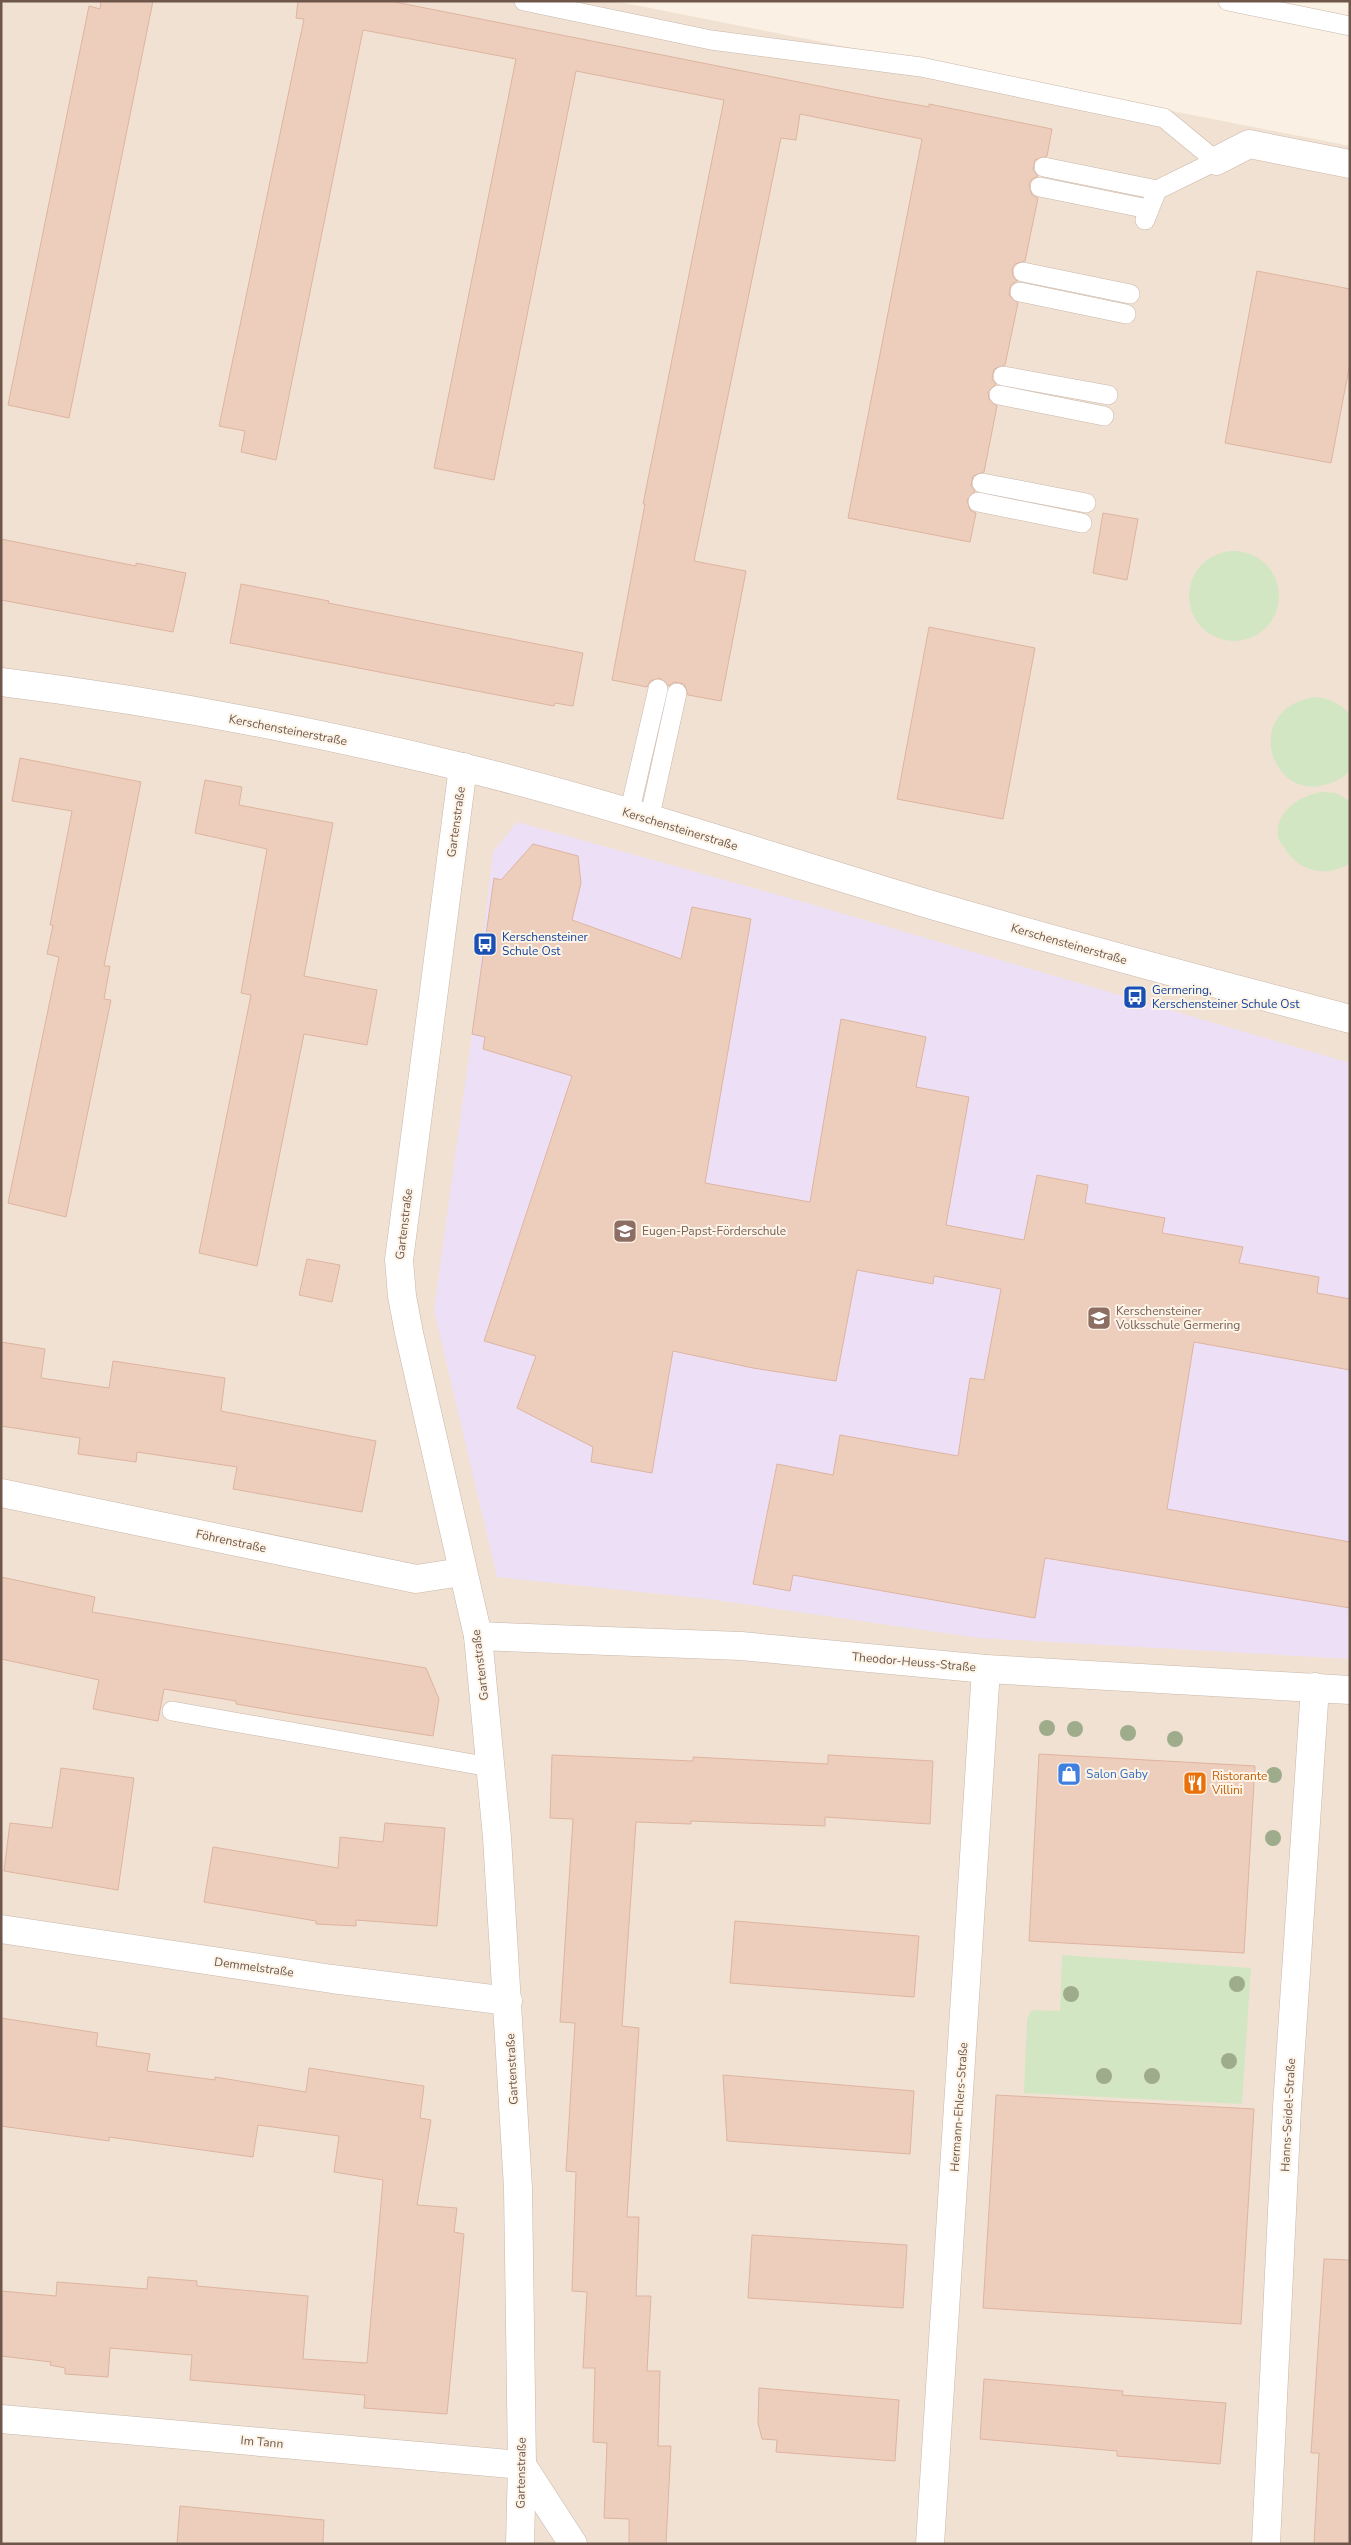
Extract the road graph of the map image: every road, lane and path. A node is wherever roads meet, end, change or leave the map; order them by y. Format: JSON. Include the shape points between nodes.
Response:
{"nodes":[{"id":1,"x":524,"y":1,"type":"edge"},
{"id":2,"x":1228,"y":1,"type":"edge"},
{"id":3,"x":1350,"y":26,"type":"edge"},
{"id":4,"x":1216,"y":161,"type":"junction"},
{"id":5,"x":1350,"y":164,"type":"edge"},
{"id":6,"x":1044,"y":167,"type":"dead end"},
{"id":7,"x":1040,"y":187,"type":"dead end"},
{"id":8,"x":1156,"y":190,"type":"junction"},
{"id":9,"x":1023,"y":272,"type":"dead end"},
{"id":10,"x":1020,"y":292,"type":"dead end"},
{"id":11,"x":1130,"y":294,"type":"dead end"},
{"id":12,"x":1126,"y":314,"type":"dead end"},
{"id":13,"x":1003,"y":376,"type":"dead end"},
{"id":14,"x":999,"y":395,"type":"dead end"},
{"id":15,"x":1108,"y":395,"type":"dead end"},
{"id":16,"x":1104,"y":416,"type":"dead end"},
{"id":17,"x":982,"y":483,"type":"dead end"},
{"id":18,"x":978,"y":502,"type":"dead end"},
{"id":19,"x":1086,"y":503,"type":"dead end"},
{"id":20,"x":1082,"y":523,"type":"dead end"},
{"id":21,"x":1,"y":682,"type":"edge"},
{"id":22,"x":658,"y":689,"type":"dead end"},
{"id":23,"x":677,"y":693,"type":"dead end"},
{"id":24,"x":463,"y":767,"type":"junction"},
{"id":25,"x":639,"y":817,"type":"junction"},
{"id":26,"x":1350,"y":1019,"type":"edge"},
{"id":27,"x":1,"y":1493,"type":"edge"},
{"id":28,"x":462,"y":1572,"type":"junction"},
{"id":29,"x":478,"y":1636,"type":"junction"},
{"id":30,"x":986,"y":1669,"type":"junction"},
{"id":31,"x":1316,"y":1688,"type":"junction"},
{"id":32,"x":1350,"y":1690,"type":"edge"},
{"id":33,"x":172,"y":1711,"type":"dead end"},
{"id":34,"x":490,"y":1767,"type":"junction"},
{"id":35,"x":1,"y":1929,"type":"edge"},
{"id":36,"x":508,"y":2001,"type":"junction"},
{"id":37,"x":1,"y":2419,"type":"edge"},
{"id":38,"x":522,"y":2465,"type":"junction"},
{"id":39,"x":520,"y":2544,"type":"edge"},
{"id":40,"x":573,"y":2544,"type":"edge"},
{"id":41,"x":930,"y":2544,"type":"edge"},
{"id":42,"x":1266,"y":2544,"type":"edge"}],
"edges":[{"from":1,"to":4,"type":"lane","via":[[711,40],[921,67],[1164,118]]},
{"from":2,"to":3,"type":"lane"},
{"from":4,"to":5,"type":"street","via":[[1249,144]]},
{"from":4,"to":8,"type":"lane"},
{"from":6,"to":8,"type":"lane"},
{"from":7,"to":8,"type":"lane","via":[[1146,215]]},
{"from":9,"to":11,"type":"lane"},
{"from":10,"to":12,"type":"lane"},
{"from":13,"to":15,"type":"lane"},
{"from":14,"to":16,"type":"lane"},
{"from":17,"to":19,"type":"lane"},
{"from":18,"to":20,"type":"lane"},
{"from":21,"to":24,"type":"street","name":"Kerschensteinerstraße","via":[[72,690],[266,724]]},
{"from":22,"to":25,"type":"lane"},
{"from":23,"to":25,"type":"lane"},
{"from":24,"to":25,"type":"street","name":"Kerschensteinerstraße"},
{"from":24,"to":28,"type":"street","name":"Gartenstraße","via":[[399,1260],[404,1305]]},
{"from":25,"to":26,"type":"street","name":"Kerschensteinerstraße","via":[[1143,965]]},
{"from":27,"to":28,"type":"street","name":"Föhrenstraße","via":[[416,1579]]},
{"from":28,"to":29,"type":"street","name":"Gartenstraße"},
{"from":29,"to":30,"type":"street","name":"Theodor-Heuss-Straße","via":[[741,1646]]},
{"from":29,"to":34,"type":"street","name":"Gartenstraße"},
{"from":30,"to":31,"type":"street","name":"Theodor-Heuss-Straße"},
{"from":30,"to":41,"type":"street","name":"Hermann-Ehlers-Straße"},
{"from":31,"to":32,"type":"street","name":"Theodor-Heuss-Straße"},
{"from":31,"to":42,"type":"street","name":"Hanns-Seidel-Straße","via":[[1287,2107]]},
{"from":33,"to":34,"type":"lane"},
{"from":34,"to":36,"type":"street","name":"Gartenstraße"},
{"from":35,"to":36,"type":"street","name":"Demmelstraße","via":[[332,1979]]},
{"from":36,"to":38,"type":"street","name":"Gartenstraße","via":[[518,2188]]},
{"from":37,"to":38,"type":"street","name":"Im Tann"},
{"from":38,"to":39,"type":"street","name":"Gartenstraße"},
{"from":38,"to":40,"type":"street"}]}
